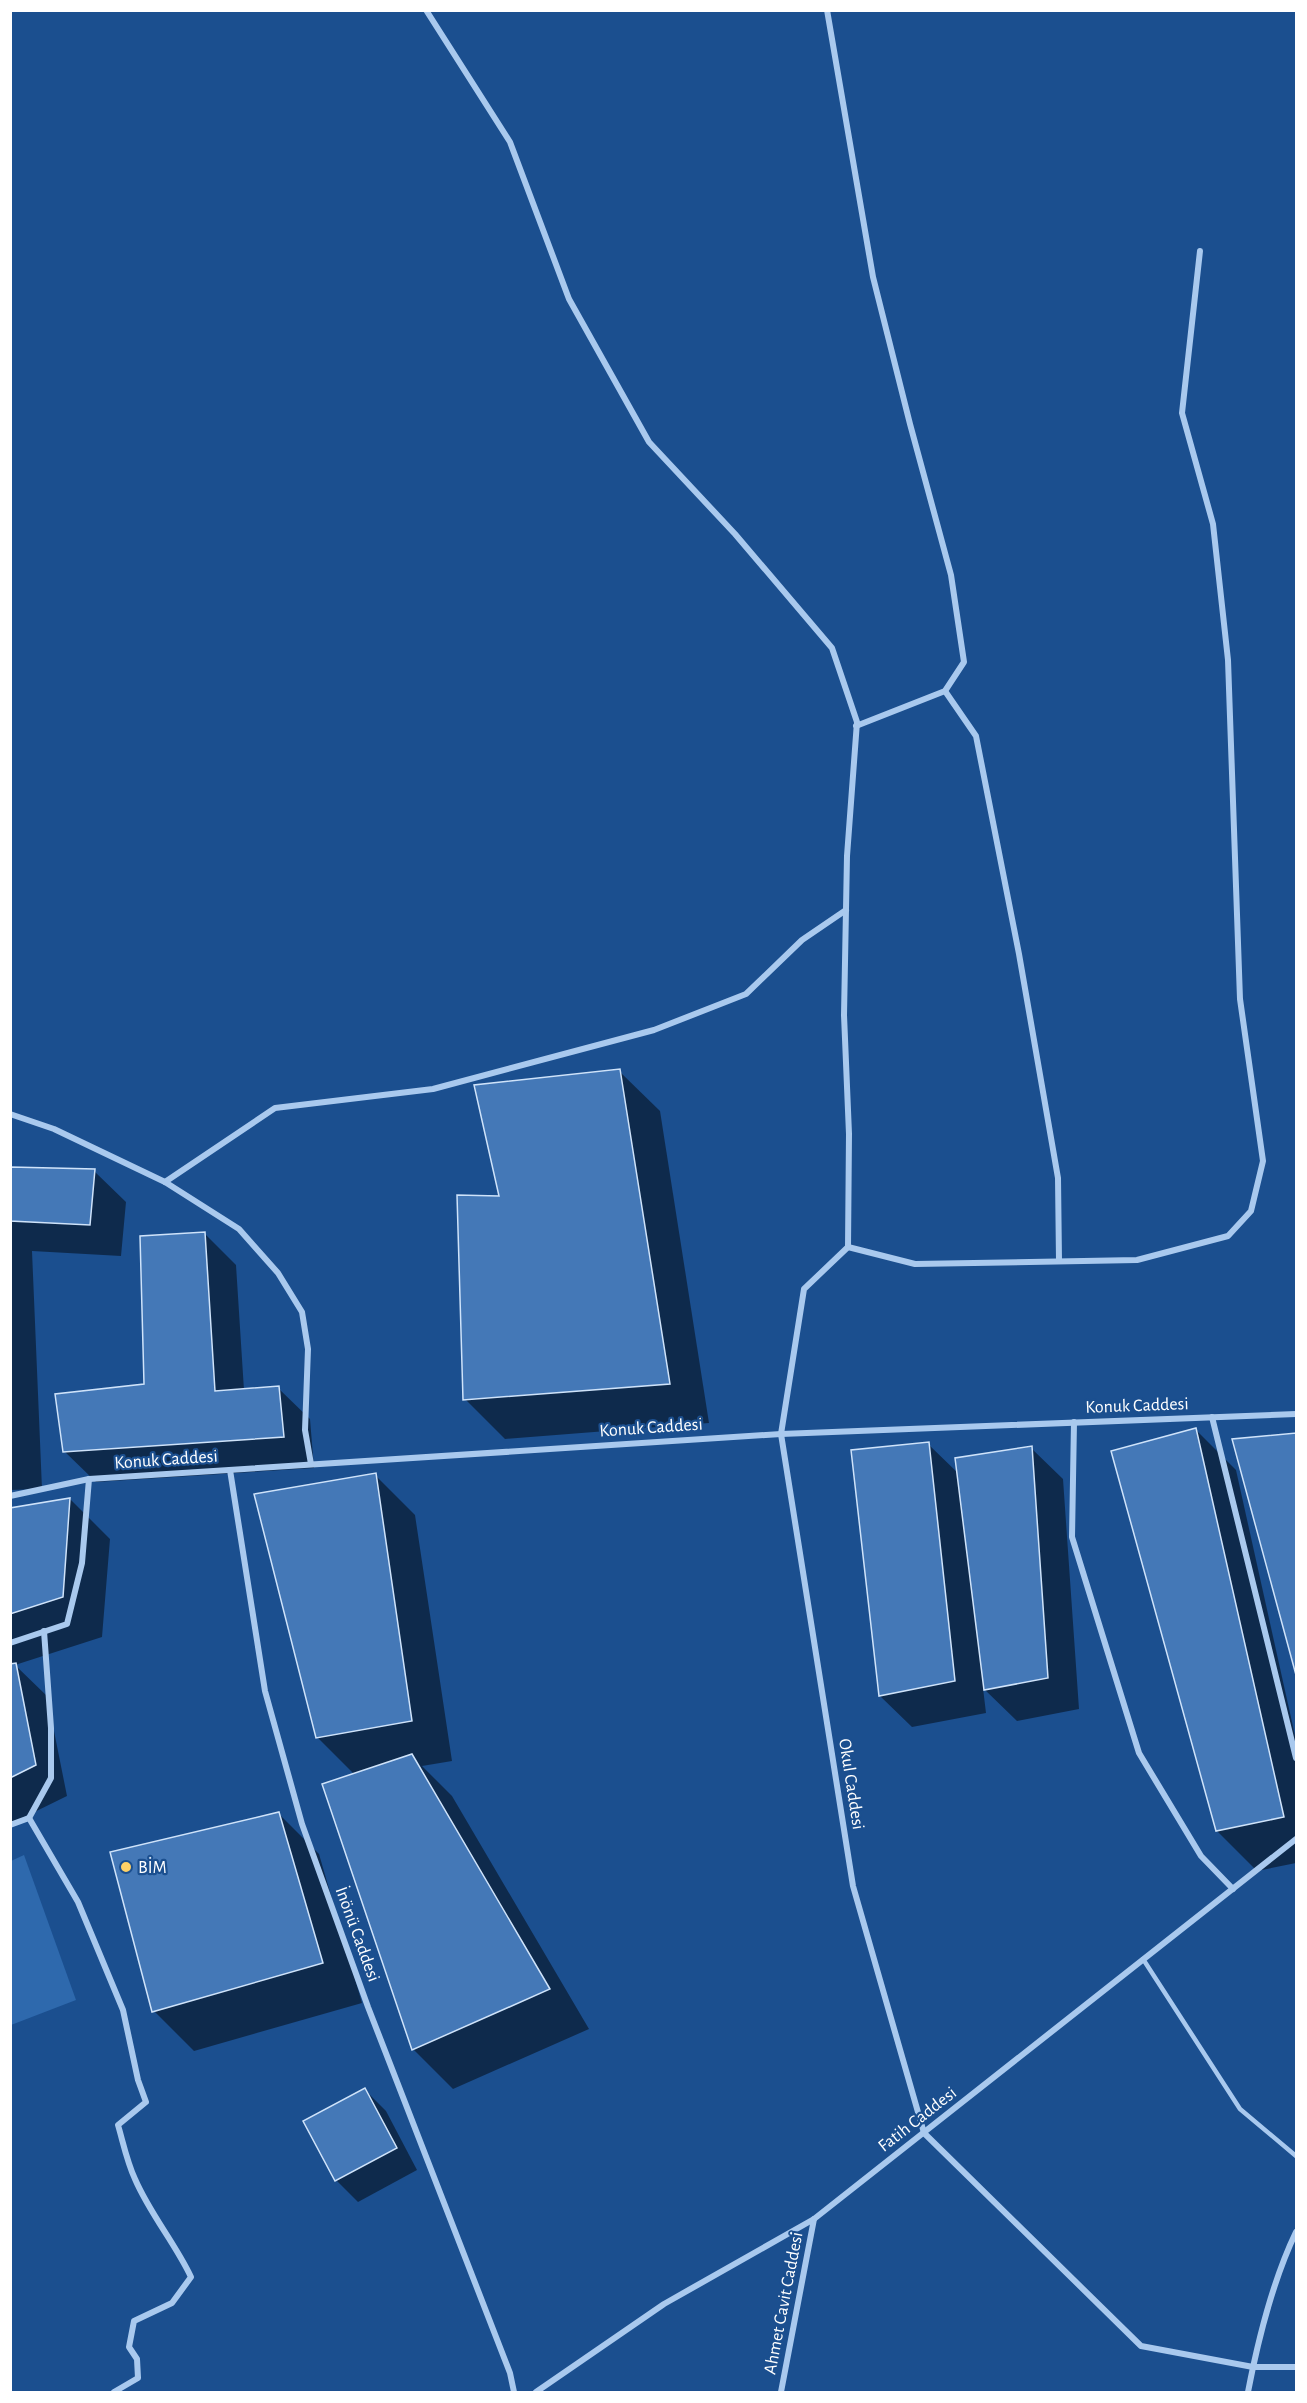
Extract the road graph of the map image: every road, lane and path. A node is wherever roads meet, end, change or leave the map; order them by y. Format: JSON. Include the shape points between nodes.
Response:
{"nodes":[{"id":1,"x":426,"y":10,"type":"edge"},
{"id":2,"x":827,"y":10,"type":"edge"},
{"id":3,"x":1200,"y":251,"type":"dead end"},
{"id":4,"x":945,"y":691,"type":"junction"},
{"id":5,"x":856,"y":726,"type":"junction"},
{"id":6,"x":846,"y":910,"type":"junction"},
{"id":7,"x":10,"y":1114,"type":"edge"},
{"id":8,"x":165,"y":1182,"type":"junction"},
{"id":9,"x":848,"y":1247,"type":"junction"},
{"id":10,"x":1059,"y":1261,"type":"junction"},
{"id":11,"x":1296,"y":1414,"type":"edge"},
{"id":12,"x":1212,"y":1417,"type":"junction"},
{"id":13,"x":1074,"y":1422,"type":"junction"},
{"id":14,"x":781,"y":1434,"type":"junction"},
{"id":15,"x":311,"y":1464,"type":"junction"},
{"id":16,"x":230,"y":1470,"type":"junction"},
{"id":17,"x":89,"y":1479,"type":"junction"},
{"id":18,"x":10,"y":1496,"type":"edge"},
{"id":19,"x":44,"y":1631,"type":"junction"},
{"id":20,"x":10,"y":1643,"type":"edge"},
{"id":21,"x":1296,"y":1758,"type":"edge"},
{"id":22,"x":29,"y":1818,"type":"junction"},
{"id":23,"x":10,"y":1825,"type":"edge"},
{"id":24,"x":1296,"y":1839,"type":"edge"},
{"id":25,"x":1233,"y":1889,"type":"junction"},
{"id":26,"x":1143,"y":1959,"type":"junction"},
{"id":27,"x":924,"y":2133,"type":"junction"},
{"id":28,"x":1296,"y":2156,"type":"edge"},
{"id":29,"x":814,"y":2219,"type":"junction"},
{"id":30,"x":1296,"y":2232,"type":"edge"},
{"id":31,"x":1253,"y":2367,"type":"junction"},
{"id":32,"x":1296,"y":2367,"type":"edge"},
{"id":33,"x":114,"y":2392,"type":"edge"},
{"id":34,"x":514,"y":2392,"type":"edge"},
{"id":35,"x":536,"y":2392,"type":"edge"},
{"id":36,"x":781,"y":2392,"type":"edge"},
{"id":37,"x":1248,"y":2392,"type":"edge"}],
"edges":[{"from":1,"to":5,"type":"street","via":[[510,142],[569,299],[650,442],[832,648]]},
{"from":2,"to":4,"type":"street","via":[[873,277],[951,575],[964,662]]},
{"from":3,"to":10,"type":"street","via":[[1182,413],[1213,524],[1226,638],[1240,999],[1263,1161],[1251,1211],[1228,1236],[1137,1260]]},
{"from":4,"to":5,"type":"street"},
{"from":4,"to":10,"type":"street","via":[[976,736],[1058,1178]]},
{"from":5,"to":6,"type":"street"},
{"from":6,"to":8,"type":"street","via":[[802,940],[746,994],[654,1030],[433,1089],[275,1108]]},
{"from":6,"to":9,"type":"street"},
{"from":7,"to":8,"type":"street","via":[[54,1129]]},
{"from":8,"to":15,"type":"street","via":[[239,1229],[278,1273],[302,1312],[308,1349],[305,1430]]},
{"from":9,"to":10,"type":"street","via":[[915,1264]]},
{"from":9,"to":14,"type":"street","name":"Okul Caddesi","via":[[804,1289]]},
{"from":11,"to":12,"type":"street","name":"Konuk Caddesi"},
{"from":12,"to":13,"type":"street","name":"Konuk Caddesi"},
{"from":12,"to":21,"type":"street"},
{"from":13,"to":14,"type":"street","name":"Konuk Caddesi"},
{"from":13,"to":25,"type":"street","via":[[1072,1537],[1139,1753],[1201,1856]]},
{"from":14,"to":15,"type":"street","name":"Konuk Caddesi"},
{"from":14,"to":27,"type":"street","name":"Okul Caddesi","via":[[853,1887]]},
{"from":15,"to":16,"type":"street","name":"Konuk Caddesi"},
{"from":16,"to":17,"type":"street","name":"Konuk Caddesi"},
{"from":16,"to":34,"type":"street","name":"İnönü Caddesi","via":[[265,1691],[302,1824]]},
{"from":17,"to":18,"type":"street","name":"Konuk Caddesi"},
{"from":17,"to":19,"type":"street","via":[[82,1563],[67,1624]]},
{"from":19,"to":20,"type":"street"},
{"from":19,"to":22,"type":"street","via":[[51,1778]]},
{"from":22,"to":23,"type":"street"},
{"from":22,"to":33,"type":"street","via":[[78,1902],[123,2010],[146,2102],[118,2125],[134,2178],[191,2277],[172,2303],[134,2321],[129,2347],[137,2359],[138,2378]]},
{"from":24,"to":25,"type":"street","name":"Fatih Caddesi"},
{"from":25,"to":26,"type":"street","name":"Fatih Caddesi"},
{"from":26,"to":27,"type":"street","name":"Fatih Caddesi"},
{"from":26,"to":28,"type":"lane","via":[[1240,2109]]},
{"from":27,"to":29,"type":"street","name":"Fatih Caddesi"},
{"from":27,"to":31,"type":"street","via":[[1141,2346]]},
{"from":29,"to":35,"type":"street","name":"Fatih Caddesi","via":[[664,2304]]},
{"from":29,"to":36,"type":"street","name":"Ahmet Cavit Caddesi"},
{"from":30,"to":31,"type":"street","via":[[1283,2259]]},
{"from":31,"to":32,"type":"street"},
{"from":31,"to":37,"type":"street"}]}
